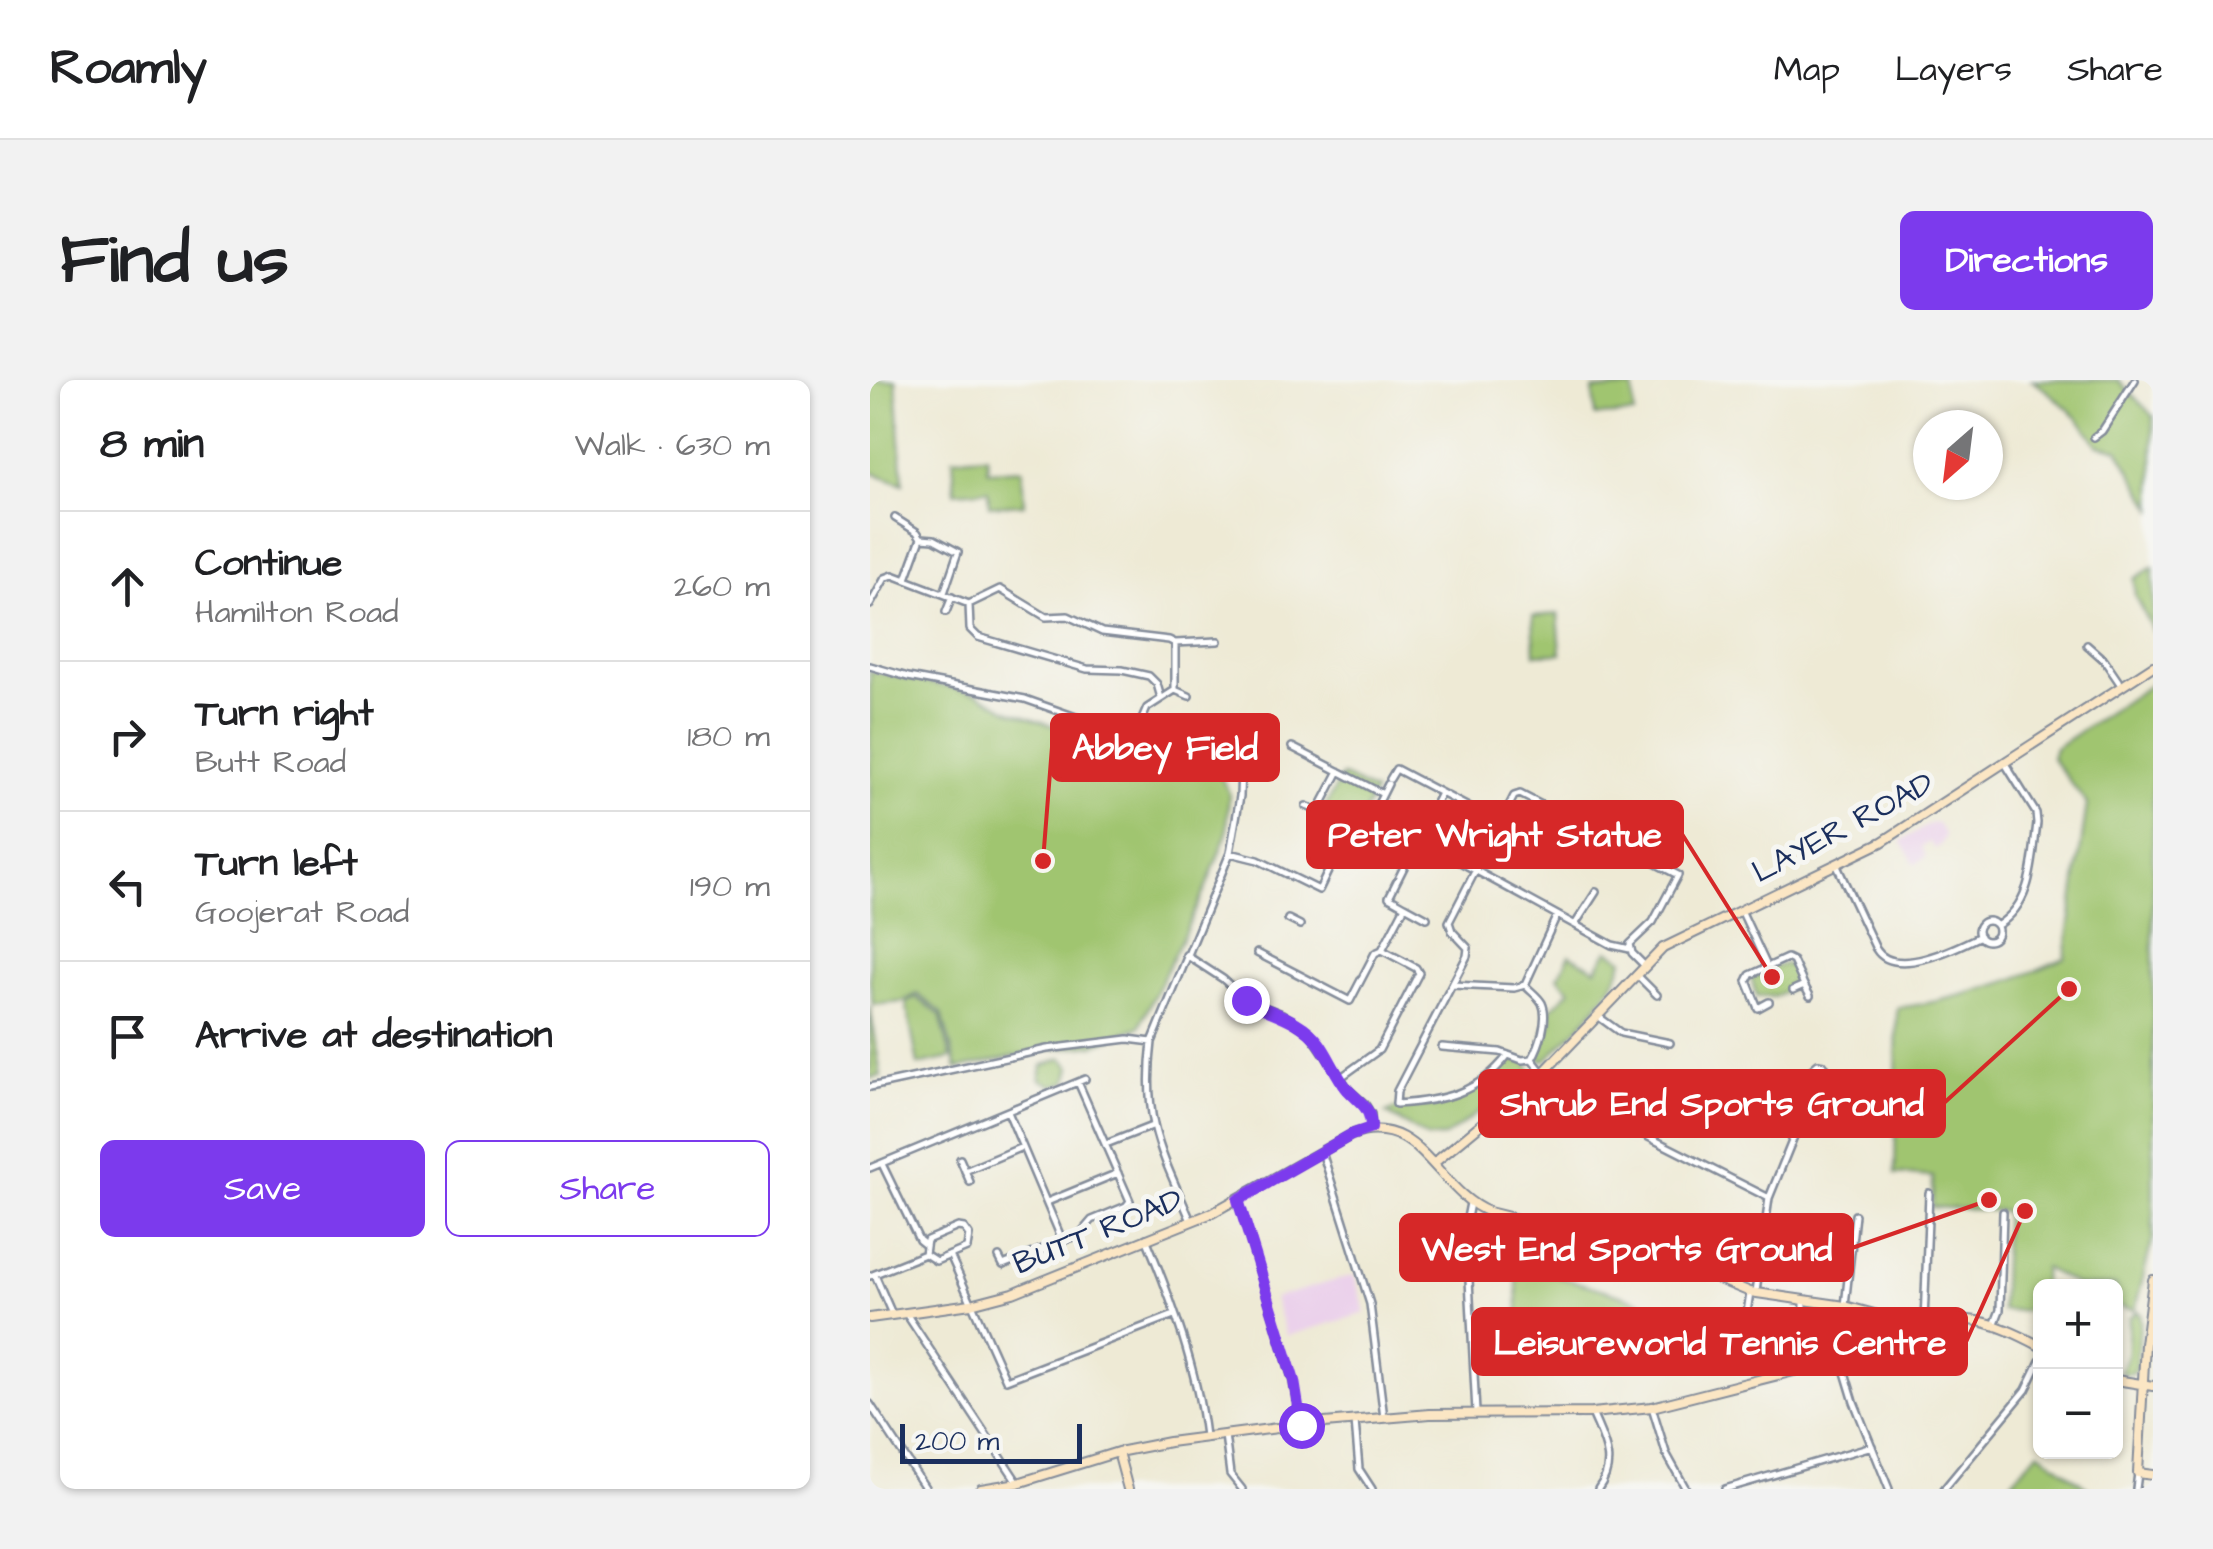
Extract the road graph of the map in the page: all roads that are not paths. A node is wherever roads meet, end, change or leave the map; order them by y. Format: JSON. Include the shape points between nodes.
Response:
{"nodes":[{"id":1,"x":2135,"y":380,"type":"edge"},
{"id":2,"x":2094,"y":437,"type":"dead end"},
{"id":3,"x":894,"y":518,"type":"dead end"},
{"id":4,"x":921,"y":538,"type":"junction"},
{"id":5,"x":906,"y":579,"type":"junction"},
{"id":6,"x":944,"y":594,"type":"junction"},
{"id":7,"x":952,"y":596,"type":"junction"},
{"id":8,"x":969,"y":604,"type":"junction"},
{"id":9,"x":870,"y":605,"type":"edge"},
{"id":10,"x":946,"y":612,"type":"dead end"},
{"id":11,"x":1218,"y":640,"type":"dead end"},
{"id":12,"x":1175,"y":644,"type":"junction"},
{"id":13,"x":2087,"y":646,"type":"dead end"},
{"id":14,"x":870,"y":666,"type":"edge"},
{"id":15,"x":2153,"y":666,"type":"edge"},
{"id":16,"x":2121,"y":685,"type":"junction"},
{"id":17,"x":1175,"y":690,"type":"junction"},
{"id":18,"x":1189,"y":696,"type":"dead end"},
{"id":19,"x":1161,"y":698,"type":"junction"},
{"id":20,"x":1134,"y":738,"type":"junction"},
{"id":21,"x":1292,"y":746,"type":"dead end"},
{"id":22,"x":2006,"y":764,"type":"junction"},
{"id":23,"x":1340,"y":771,"type":"junction"},
{"id":24,"x":1441,"y":793,"type":"junction"},
{"id":25,"x":1384,"y":794,"type":"junction"},
{"id":26,"x":1306,"y":806,"type":"dead end"},
{"id":27,"x":1470,"y":808,"type":"dead end"},
{"id":28,"x":1376,"y":810,"type":"dead end"},
{"id":29,"x":1318,"y":812,"type":"junction"},
{"id":30,"x":1598,"y":833,"type":"junction"},
{"id":31,"x":1418,"y":840,"type":"junction"},
{"id":32,"x":1230,"y":853,"type":"junction"},
{"id":33,"x":1584,"y":861,"type":"dead end"},
{"id":34,"x":1837,"y":866,"type":"junction"},
{"id":35,"x":1476,"y":870,"type":"junction"},
{"id":36,"x":1596,"y":892,"type":"dead end"},
{"id":37,"x":1405,"y":906,"type":"junction"},
{"id":38,"x":1741,"y":910,"type":"junction"},
{"id":39,"x":1556,"y":916,"type":"junction"},
{"id":40,"x":1428,"y":918,"type":"dead end"},
{"id":41,"x":1288,"y":919,"type":"dead end"},
{"id":42,"x":1575,"y":924,"type":"junction"},
{"id":43,"x":1300,"y":926,"type":"dead end"},
{"id":44,"x":1998,"y":926,"type":"junction"},
{"id":45,"x":1980,"y":936,"type":"junction"},
{"id":46,"x":1626,"y":947,"type":"junction"},
{"id":47,"x":1382,"y":950,"type":"junction"},
{"id":48,"x":1257,"y":953,"type":"dead end"},
{"id":49,"x":1186,"y":955,"type":"junction"},
{"id":50,"x":1645,"y":966,"type":"junction"},
{"id":51,"x":1767,"y":966,"type":"junction"},
{"id":52,"x":1637,"y":975,"type":"junction"},
{"id":53,"x":1452,"y":984,"type":"junction"},
{"id":54,"x":1525,"y":985,"type":"junction"},
{"id":55,"x":1804,"y":985,"type":"junction"},
{"id":56,"x":1793,"y":990,"type":"dead end"},
{"id":57,"x":1657,"y":995,"type":"dead end"},
{"id":58,"x":1810,"y":996,"type":"dead end"},
{"id":59,"x":1768,"y":1002,"type":"dead end"},
{"id":60,"x":1599,"y":1017,"type":"junction"},
{"id":61,"x":1152,"y":1042,"type":"junction"},
{"id":62,"x":1670,"y":1043,"type":"dead end"},
{"id":63,"x":1442,"y":1046,"type":"dead end"},
{"id":64,"x":1508,"y":1055,"type":"junction"},
{"id":65,"x":1532,"y":1058,"type":"junction"},
{"id":66,"x":1540,"y":1076,"type":"junction"},
{"id":67,"x":1340,"y":1078,"type":"junction"},
{"id":68,"x":1816,"y":1082,"type":"dead end"},
{"id":69,"x":870,"y":1087,"type":"edge"},
{"id":70,"x":1008,"y":1112,"type":"junction"},
{"id":71,"x":1152,"y":1126,"type":"junction"},
{"id":72,"x":1371,"y":1128,"type":"junction"},
{"id":73,"x":1106,"y":1144,"type":"junction"},
{"id":74,"x":1023,"y":1146,"type":"junction"},
{"id":75,"x":1322,"y":1152,"type":"junction"},
{"id":76,"x":960,"y":1158,"type":"dead end"},
{"id":77,"x":882,"y":1163,"type":"junction"},
{"id":78,"x":1434,"y":1163,"type":"junction"},
{"id":79,"x":870,"y":1168,"type":"edge"},
{"id":80,"x":965,"y":1171,"type":"junction"},
{"id":81,"x":1118,"y":1173,"type":"junction"},
{"id":82,"x":970,"y":1182,"type":"dead end"},
{"id":83,"x":1929,"y":1193,"type":"dead end"},
{"id":84,"x":1769,"y":1198,"type":"junction"},
{"id":85,"x":1238,"y":1200,"type":"junction"},
{"id":86,"x":1047,"y":1202,"type":"junction"},
{"id":87,"x":1470,"y":1202,"type":"junction"},
{"id":88,"x":2003,"y":1212,"type":"dead end"},
{"id":89,"x":1856,"y":1216,"type":"dead end"},
{"id":90,"x":1191,"y":1221,"type":"junction"},
{"id":91,"x":1146,"y":1238,"type":"junction"},
{"id":92,"x":1064,"y":1242,"type":"junction"},
{"id":93,"x":924,"y":1244,"type":"junction"},
{"id":94,"x":925,"y":1254,"type":"junction"},
{"id":95,"x":950,"y":1255,"type":"junction"},
{"id":96,"x":1000,"y":1257,"type":"dead end"},
{"id":97,"x":872,"y":1275,"type":"edge"},
{"id":98,"x":2153,"y":1280,"type":"edge"},
{"id":99,"x":1753,"y":1292,"type":"junction"},
{"id":100,"x":1804,"y":1300,"type":"junction"},
{"id":101,"x":971,"y":1304,"type":"junction"},
{"id":102,"x":1845,"y":1306,"type":"junction"},
{"id":103,"x":906,"y":1313,"type":"junction"},
{"id":104,"x":892,"y":1314,"type":"junction"},
{"id":105,"x":1174,"y":1316,"type":"junction"},
{"id":106,"x":1879,"y":1316,"type":"junction"},
{"id":107,"x":1748,"y":1317,"type":"junction"},
{"id":108,"x":870,"y":1318,"type":"edge"},
{"id":109,"x":1740,"y":1322,"type":"dead end"},
{"id":110,"x":1924,"y":1322,"type":"junction"},
{"id":111,"x":1995,"y":1323,"type":"junction"},
{"id":112,"x":1911,"y":1324,"type":"junction"},
{"id":113,"x":1756,"y":1330,"type":"dead end"},
{"id":114,"x":1783,"y":1331,"type":"dead end"},
{"id":115,"x":1880,"y":1342,"type":"junction"},
{"id":116,"x":2033,"y":1342,"type":"edge"},
{"id":117,"x":1841,"y":1359,"type":"junction"},
{"id":118,"x":2036,"y":1369,"type":"edge"},
{"id":119,"x":2123,"y":1381,"type":"edge"},
{"id":120,"x":2148,"y":1385,"type":"edge"},
{"id":121,"x":870,"y":1404,"type":"edge"},
{"id":122,"x":1652,"y":1407,"type":"junction"},
{"id":123,"x":1476,"y":1412,"type":"junction"},
{"id":124,"x":1592,"y":1413,"type":"junction"},
{"id":125,"x":1384,"y":1418,"type":"junction"},
{"id":126,"x":1355,"y":1420,"type":"junction"},
{"id":127,"x":1301,"y":1425,"type":"junction"},
{"id":128,"x":1224,"y":1435,"type":"junction"},
{"id":129,"x":1206,"y":1437,"type":"junction"},
{"id":130,"x":1872,"y":1446,"type":"junction"},
{"id":131,"x":1118,"y":1452,"type":"junction"},
{"id":132,"x":2138,"y":1473,"type":"junction"},
{"id":133,"x":2153,"y":1475,"type":"edge"},
{"id":134,"x":1018,"y":1483,"type":"junction"},
{"id":135,"x":926,"y":1489,"type":"edge"},
{"id":136,"x":981,"y":1489,"type":"edge"},
{"id":137,"x":1128,"y":1489,"type":"edge"},
{"id":138,"x":1242,"y":1489,"type":"edge"},
{"id":139,"x":1372,"y":1489,"type":"edge"},
{"id":140,"x":1598,"y":1489,"type":"edge"},
{"id":141,"x":1686,"y":1489,"type":"edge"},
{"id":142,"x":1725,"y":1489,"type":"edge"},
{"id":143,"x":1890,"y":1489,"type":"edge"},
{"id":144,"x":1944,"y":1489,"type":"edge"},
{"id":145,"x":2136,"y":1489,"type":"edge"}],
"edges":[{"from":1,"to":2,"type":"street"},
{"from":3,"to":4,"type":"street"},
{"from":4,"to":5,"type":"street"},
{"from":4,"to":6,"type":"street","via":[[958,552]]},
{"from":5,"to":6,"type":"street"},
{"from":5,"to":9,"type":"street","via":[[888,576]]},
{"from":6,"to":7,"type":"street"},
{"from":7,"to":8,"type":"street"},
{"from":7,"to":10,"type":"street"},
{"from":8,"to":12,"type":"street","via":[[1000,589],[1046,617],[1068,616],[1102,632]]},
{"from":8,"to":19,"type":"street","via":[[970,628],[978,637],[1086,669],[1149,676]]},
{"from":11,"to":12,"type":"street"},
{"from":12,"to":17,"type":"street"},
{"from":13,"to":16,"type":"street"},
{"from":14,"to":20,"type":"street","via":[[1025,699]]},
{"from":15,"to":16,"type":"main road","name":"LAYER ROAD"},
{"from":16,"to":22,"type":"main road","name":"LAYER ROAD"},
{"from":17,"to":18,"type":"street"},
{"from":17,"to":19,"type":"street"},
{"from":19,"to":20,"type":"street","via":[[1146,708]]},
{"from":20,"to":32,"type":"street","via":[[1242,766]]},
{"from":21,"to":23,"type":"street"},
{"from":22,"to":34,"type":"main road","name":"LAYER ROAD"},
{"from":22,"to":44,"type":"street","via":[[2037,824],[2027,891]]},
{"from":23,"to":25,"type":"street"},
{"from":23,"to":29,"type":"street"},
{"from":24,"to":25,"type":"street","via":[[1396,769]]},
{"from":24,"to":27,"type":"street"},
{"from":24,"to":31,"type":"street"},
{"from":25,"to":28,"type":"street"},
{"from":26,"to":29,"type":"street"},
{"from":29,"to":32,"type":"street","via":[[1350,828],[1319,890]]},
{"from":30,"to":33,"type":"street"},
{"from":30,"to":35,"type":"street","via":[[1520,794]]},
{"from":30,"to":46,"type":"street","via":[[1678,875],[1654,922]]},
{"from":31,"to":35,"type":"street"},
{"from":31,"to":37,"type":"street","via":[[1389,897]]},
{"from":32,"to":49,"type":"street"},
{"from":34,"to":38,"type":"main road","name":"LAYER ROAD"},
{"from":34,"to":45,"type":"street","via":[[1885,960],[1938,954]]},
{"from":35,"to":39,"type":"street"},
{"from":35,"to":53,"type":"street","via":[[1450,922],[1468,948]]},
{"from":36,"to":42,"type":"street"},
{"from":37,"to":40,"type":"street"},
{"from":37,"to":47,"type":"street"},
{"from":38,"to":50,"type":"main road","name":"LAYER ROAD","via":[[1662,948]]},
{"from":38,"to":51,"type":"street"},
{"from":39,"to":42,"type":"street"},
{"from":39,"to":54,"type":"street"},
{"from":41,"to":43,"type":"street"},
{"from":42,"to":46,"type":"street"},
{"from":44,"to":45,"type":"street","via":[[1994,940]]},
{"from":44,"to":45,"type":"street","via":[[1983,922]]},
{"from":46,"to":50,"type":"street"},
{"from":47,"to":48,"type":"street","via":[[1350,1001]]},
{"from":47,"to":67,"type":"street","via":[[1420,973],[1380,1050]]},
{"from":49,"to":61,"type":"street"},
{"from":49,"to":67,"type":"street","via":[[1246,1000],[1300,1025]]},
{"from":50,"to":52,"type":"main road","name":"LAYER ROAD"},
{"from":51,"to":55,"type":"street","via":[[1793,961]]},
{"from":51,"to":59,"type":"street","via":[[1747,981],[1755,1009]]},
{"from":52,"to":57,"type":"street"},
{"from":52,"to":60,"type":"main road","name":"LAYER ROAD"},
{"from":53,"to":54,"type":"street"},
{"from":53,"to":64,"type":"street","via":[[1396,1104],[1456,1095]]},
{"from":54,"to":65,"type":"street","via":[[1544,1009]]},
{"from":55,"to":56,"type":"street"},
{"from":55,"to":58,"type":"street"},
{"from":60,"to":62,"type":"street","via":[[1621,1033]]},
{"from":60,"to":66,"type":"main road","name":"LAYER ROAD"},
{"from":61,"to":69,"type":"street","via":[[1047,1049]]},
{"from":61,"to":71,"type":"street"},
{"from":63,"to":64,"type":"street"},
{"from":64,"to":65,"type":"street"},
{"from":65,"to":66,"type":"street"},
{"from":66,"to":78,"type":"main road","name":"LAYER ROAD"},
{"from":66,"to":84,"type":"street"},
{"from":67,"to":72,"type":"street","via":[[1365,1104]]},
{"from":68,"to":84,"type":"street"},
{"from":70,"to":73,"type":"street","via":[[1081,1080]]},
{"from":70,"to":74,"type":"street"},
{"from":70,"to":77,"type":"street"},
{"from":71,"to":73,"type":"street"},
{"from":71,"to":90,"type":"street"},
{"from":72,"to":75,"type":"main road","name":"BUTT ROAD"},
{"from":72,"to":78,"type":"main road","via":[[1406,1140]]},
{"from":73,"to":81,"type":"street"},
{"from":74,"to":80,"type":"street"},
{"from":74,"to":86,"type":"street"},
{"from":75,"to":85,"type":"main road","name":"BUTT ROAD"},
{"from":75,"to":125,"type":"street","via":[[1370,1304]]},
{"from":76,"to":80,"type":"street"},
{"from":77,"to":79,"type":"street"},
{"from":77,"to":93,"type":"street"},
{"from":78,"to":87,"type":"main road"},
{"from":80,"to":82,"type":"street"},
{"from":81,"to":86,"type":"street"},
{"from":81,"to":92,"type":"street","via":[[1130,1202]]},
{"from":83,"to":110,"type":"street"},
{"from":84,"to":99,"type":"street"},
{"from":85,"to":90,"type":"main road","name":"BUTT ROAD"},
{"from":85,"to":127,"type":"street","via":[[1294,1381]]},
{"from":86,"to":92,"type":"street"},
{"from":87,"to":99,"type":"main road","via":[[1661,1255]]},
{"from":87,"to":123,"type":"street"},
{"from":88,"to":111,"type":"street"},
{"from":89,"to":102,"type":"street"},
{"from":90,"to":91,"type":"main road","name":"BUTT ROAD"},
{"from":91,"to":101,"type":"main road","name":"BUTT ROAD"},
{"from":91,"to":105,"type":"street"},
{"from":92,"to":96,"type":"street","via":[[1003,1265]]},
{"from":93,"to":94,"type":"street"},
{"from":93,"to":95,"type":"street","via":[[964,1228],[971,1242]]},
{"from":94,"to":95,"type":"street","via":[[936,1261]]},
{"from":94,"to":97,"type":"street"},
{"from":95,"to":101,"type":"street"},
{"from":97,"to":104,"type":"street"},
{"from":98,"to":120,"type":"main road"},
{"from":99,"to":100,"type":"main road"},
{"from":99,"to":107,"type":"street"},
{"from":100,"to":102,"type":"main road"},
{"from":100,"to":114,"type":"street","via":[[1804,1332]]},
{"from":101,"to":103,"type":"main road","name":"BUTT ROAD"},
{"from":101,"to":105,"type":"street","via":[[1006,1380]]},
{"from":102,"to":106,"type":"main road"},
{"from":103,"to":104,"type":"main road","name":"BUTT ROAD"},
{"from":103,"to":134,"type":"street"},
{"from":104,"to":108,"type":"main road","name":"BUTT ROAD"},
{"from":105,"to":129,"type":"street"},
{"from":106,"to":112,"type":"main road"},
{"from":106,"to":115,"type":"main road"},
{"from":107,"to":109,"type":"street"},
{"from":107,"to":113,"type":"street"},
{"from":110,"to":111,"type":"main road"},
{"from":110,"to":112,"type":"main road"},
{"from":111,"to":116,"type":"main road"},
{"from":112,"to":115,"type":"main road"},
{"from":115,"to":117,"type":"main road"},
{"from":117,"to":122,"type":"main road"},
{"from":117,"to":130,"type":"street"},
{"from":118,"to":144,"type":"street"},
{"from":119,"to":120,"type":"main road"},
{"from":120,"to":132,"type":"main road"},
{"from":121,"to":135,"type":"street"},
{"from":122,"to":124,"type":"main road"},
{"from":122,"to":141,"type":"street","via":[[1666,1454]]},
{"from":123,"to":124,"type":"main road"},
{"from":123,"to":125,"type":"main road"},
{"from":124,"to":140,"type":"street","via":[[1609,1456]]},
{"from":125,"to":126,"type":"main road"},
{"from":126,"to":127,"type":"main road"},
{"from":126,"to":139,"type":"street","via":[[1360,1469]]},
{"from":127,"to":128,"type":"main road"},
{"from":128,"to":129,"type":"main road"},
{"from":128,"to":138,"type":"street","via":[[1230,1474]]},
{"from":129,"to":131,"type":"main road"},
{"from":130,"to":142,"type":"street"},
{"from":130,"to":143,"type":"street"},
{"from":131,"to":134,"type":"main road"},
{"from":131,"to":137,"type":"main road"},
{"from":132,"to":133,"type":"main road"},
{"from":132,"to":145,"type":"street"},
{"from":134,"to":136,"type":"main road"}]}
